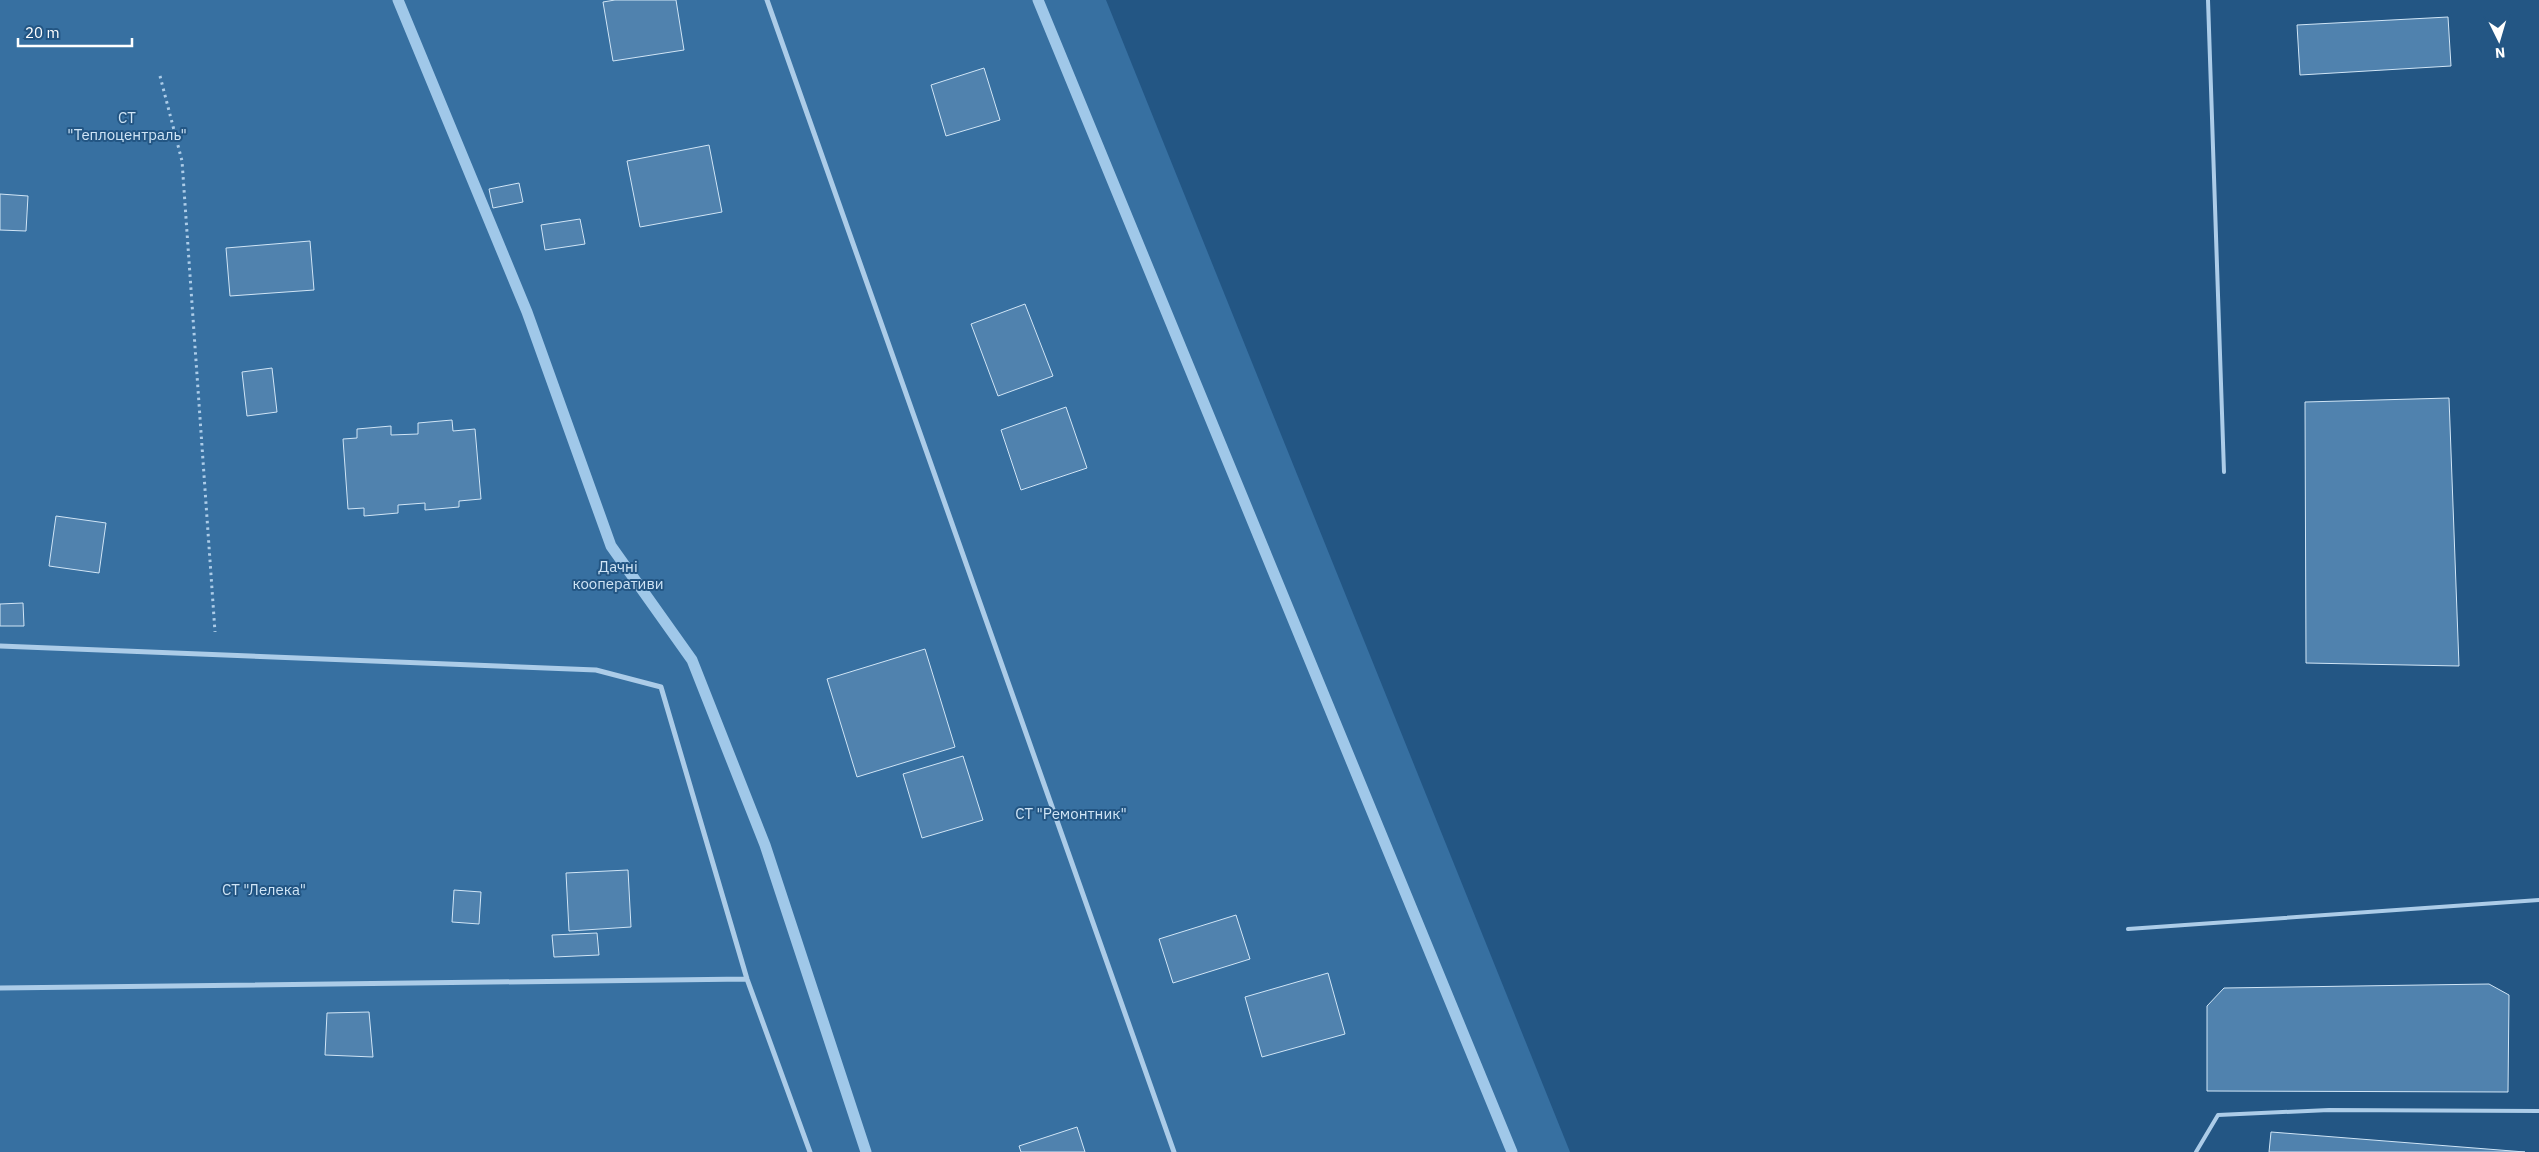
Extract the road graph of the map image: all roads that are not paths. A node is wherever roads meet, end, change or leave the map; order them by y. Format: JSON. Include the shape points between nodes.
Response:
{"nodes":[{"id":1,"x":767,"y":0,"type":"edge"},
{"id":2,"x":2208,"y":0,"type":"edge"},
{"id":3,"x":2224,"y":472,"type":"dead end"},
{"id":4,"x":0,"y":646,"type":"edge"},
{"id":5,"x":2539,"y":900,"type":"edge"},
{"id":6,"x":2128,"y":929,"type":"dead end"},
{"id":7,"x":747,"y":979,"type":"junction"},
{"id":8,"x":0,"y":988,"type":"edge"},
{"id":9,"x":2539,"y":1111,"type":"edge"},
{"id":10,"x":810,"y":1152,"type":"edge"},
{"id":11,"x":1174,"y":1152,"type":"edge"},
{"id":12,"x":2196,"y":1152,"type":"edge"}],
"edges":[{"from":1,"to":11,"type":"street"},
{"from":2,"to":3,"type":"lane"},
{"from":4,"to":7,"type":"street","via":[[596,670],[661,688]]},
{"from":5,"to":6,"type":"lane"},
{"from":7,"to":8,"type":"street"},
{"from":7,"to":10,"type":"street"},
{"from":9,"to":12,"type":"lane","via":[[2329,1110],[2218,1116]]}]}
